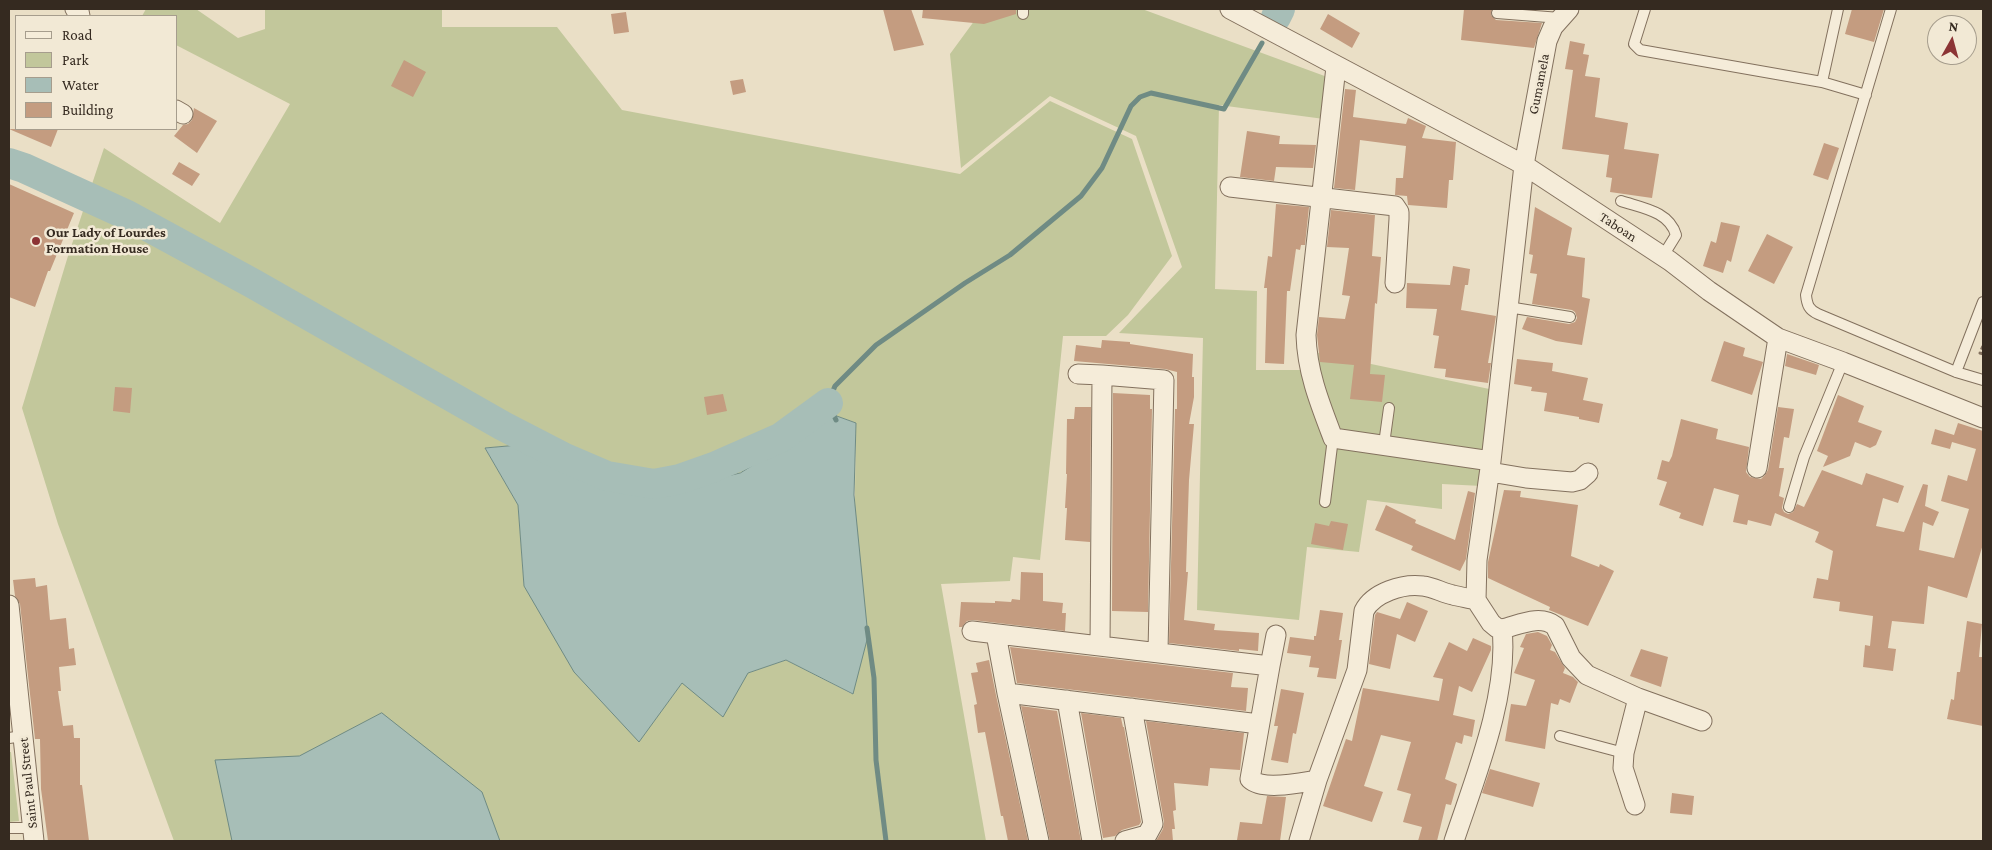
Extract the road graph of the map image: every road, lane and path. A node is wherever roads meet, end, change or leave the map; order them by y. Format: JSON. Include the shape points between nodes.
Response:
{"nodes":[{"id":1,"x":1230,"y":9,"type":"edge"},
{"id":2,"x":1645,"y":9,"type":"edge"},
{"id":3,"x":1838,"y":9,"type":"edge"},
{"id":4,"x":1891,"y":9,"type":"edge"},
{"id":5,"x":1497,"y":13,"type":"dead end"},
{"id":6,"x":1564,"y":14,"type":"edge"},
{"id":7,"x":1336,"y":66,"type":"junction"},
{"id":8,"x":1822,"y":82,"type":"junction"},
{"id":9,"x":1866,"y":95,"type":"junction"},
{"id":10,"x":1524,"y":165,"type":"junction"},
{"id":11,"x":1230,"y":187,"type":"dead end"},
{"id":12,"x":1321,"y":198,"type":"junction"},
{"id":13,"x":1621,"y":201,"type":"dead end"},
{"id":14,"x":1663,"y":256,"type":"junction"},
{"id":15,"x":1395,"y":283,"type":"dead end"},
{"id":16,"x":1983,"y":302,"type":"edge"},
{"id":17,"x":1508,"y":307,"type":"junction"},
{"id":18,"x":1570,"y":317,"type":"dead end"},
{"id":19,"x":1778,"y":338,"type":"junction"},
{"id":20,"x":1983,"y":346,"type":"edge"},
{"id":21,"x":1983,"y":354,"type":"edge"},
{"id":22,"x":1843,"y":362,"type":"junction"},
{"id":23,"x":1956,"y":372,"type":"junction"},
{"id":24,"x":1078,"y":374,"type":"dead end"},
{"id":25,"x":1102,"y":375,"type":"junction"},
{"id":26,"x":1983,"y":380,"type":"edge"},
{"id":27,"x":1390,"y":408,"type":"dead end"},
{"id":28,"x":1983,"y":418,"type":"edge"},
{"id":29,"x":1333,"y":438,"type":"junction"},
{"id":30,"x":1384,"y":444,"type":"junction"},
{"id":31,"x":1490,"y":467,"type":"junction"},
{"id":32,"x":1757,"y":468,"type":"dead end"},
{"id":33,"x":1588,"y":472,"type":"dead end"},
{"id":34,"x":1325,"y":502,"type":"dead end"},
{"id":35,"x":1788,"y":507,"type":"dead end"},
{"id":36,"x":1476,"y":600,"type":"junction"},
{"id":37,"x":9,"y":605,"type":"edge"},
{"id":38,"x":1502,"y":629,"type":"junction"},
{"id":39,"x":972,"y":631,"type":"dead end"},
{"id":40,"x":996,"y":634,"type":"junction"},
{"id":41,"x":1276,"y":635,"type":"dead end"},
{"id":42,"x":1100,"y":646,"type":"junction"},
{"id":43,"x":1158,"y":651,"type":"junction"},
{"id":44,"x":1270,"y":666,"type":"junction"},
{"id":45,"x":1007,"y":693,"type":"junction"},
{"id":46,"x":1638,"y":698,"type":"junction"},
{"id":47,"x":1067,"y":700,"type":"junction"},
{"id":48,"x":1132,"y":708,"type":"junction"},
{"id":49,"x":1702,"y":721,"type":"dead end"},
{"id":50,"x":1259,"y":724,"type":"junction"},
{"id":51,"x":1560,"y":736,"type":"dead end"},
{"id":52,"x":16,"y":737,"type":"edge"},
{"id":53,"x":1624,"y":753,"type":"junction"},
{"id":54,"x":1316,"y":780,"type":"junction"},
{"id":55,"x":1635,"y":805,"type":"dead end"},
{"id":56,"x":9,"y":828,"type":"edge"},
{"id":57,"x":33,"y":835,"type":"edge"},
{"id":58,"x":1039,"y":841,"type":"edge"},
{"id":59,"x":1092,"y":841,"type":"edge"},
{"id":60,"x":1125,"y":841,"type":"edge"},
{"id":61,"x":1299,"y":841,"type":"edge"},
{"id":62,"x":1454,"y":841,"type":"edge"}],
"edges":[{"from":1,"to":7,"type":"street","name":"Taboan"},
{"from":2,"to":8,"type":"lane","via":[[1634,44],[1640,50]]},
{"from":3,"to":8,"type":"lane"},
{"from":4,"to":9,"type":"lane"},
{"from":5,"to":6,"type":"lane"},
{"from":6,"to":10,"type":"street","name":"Gumamela","via":[[1548,41]]},
{"from":7,"to":10,"type":"street","name":"Taboan"},
{"from":7,"to":12,"type":"street"},
{"from":8,"to":9,"type":"lane"},
{"from":9,"to":23,"type":"lane","via":[[1806,295],[1809,308]]},
{"from":10,"to":14,"type":"street","name":"Taboan"},
{"from":10,"to":17,"type":"street","name":"Gumamela"},
{"from":11,"to":12,"type":"street"},
{"from":12,"to":15,"type":"street","via":[[1393,205],[1397,209],[1400,219]]},
{"from":12,"to":29,"type":"street","via":[[1306,335],[1312,380]]},
{"from":13,"to":14,"type":"lane","via":[[1668,219],[1676,235]]},
{"from":14,"to":19,"type":"street","name":"Taboan"},
{"from":16,"to":23,"type":"lane"},
{"from":17,"to":18,"type":"lane"},
{"from":17,"to":31,"type":"street","name":"Gumamela"},
{"from":19,"to":22,"type":"street","name":"Taboan"},
{"from":19,"to":32,"type":"street"},
{"from":20,"to":21,"type":"path","via":[[1980,353]]},
{"from":22,"to":28,"type":"street","name":"Taboan"},
{"from":22,"to":35,"type":"lane","via":[[1804,457]]},
{"from":23,"to":26,"type":"lane"},
{"from":24,"to":25,"type":"street"},
{"from":25,"to":42,"type":"street"},
{"from":25,"to":43,"type":"street","via":[[1170,381]]},
{"from":27,"to":30,"type":"lane"},
{"from":29,"to":30,"type":"street"},
{"from":29,"to":34,"type":"lane"},
{"from":30,"to":31,"type":"street"},
{"from":31,"to":33,"type":"street","via":[[1526,478],[1572,482],[1580,480]]},
{"from":31,"to":36,"type":"street","name":"Gumamela","via":[[1477,560]]},
{"from":36,"to":38,"type":"street","via":[[1491,623]]},
{"from":36,"to":54,"type":"street","via":[[1420,585],[1392,590],[1369,602],[1364,611],[1354,678]]},
{"from":37,"to":52,"type":"street","name":"Saint Paul Street"},
{"from":38,"to":46,"type":"street","via":[[1538,620],[1550,622],[1571,658],[1587,675]]},
{"from":38,"to":62,"type":"street","via":[[1503,672],[1485,747]]},
{"from":39,"to":40,"type":"street"},
{"from":40,"to":42,"type":"street"},
{"from":40,"to":45,"type":"street"},
{"from":41,"to":44,"type":"street"},
{"from":42,"to":43,"type":"street"},
{"from":43,"to":44,"type":"street"},
{"from":44,"to":50,"type":"street"},
{"from":45,"to":47,"type":"street"},
{"from":45,"to":58,"type":"street"},
{"from":46,"to":49,"type":"street"},
{"from":46,"to":53,"type":"street"},
{"from":47,"to":48,"type":"street"},
{"from":47,"to":59,"type":"street"},
{"from":48,"to":50,"type":"street"},
{"from":48,"to":60,"type":"street","via":[[1153,824],[1147,835]]},
{"from":50,"to":54,"type":"street","via":[[1250,780],[1274,785]]},
{"from":51,"to":53,"type":"lane"},
{"from":52,"to":57,"type":"street","name":"Saint Paul Street"},
{"from":53,"to":55,"type":"street","via":[[1624,768]]},
{"from":54,"to":61,"type":"street"},
{"from":56,"to":57,"type":"lane"}]}
